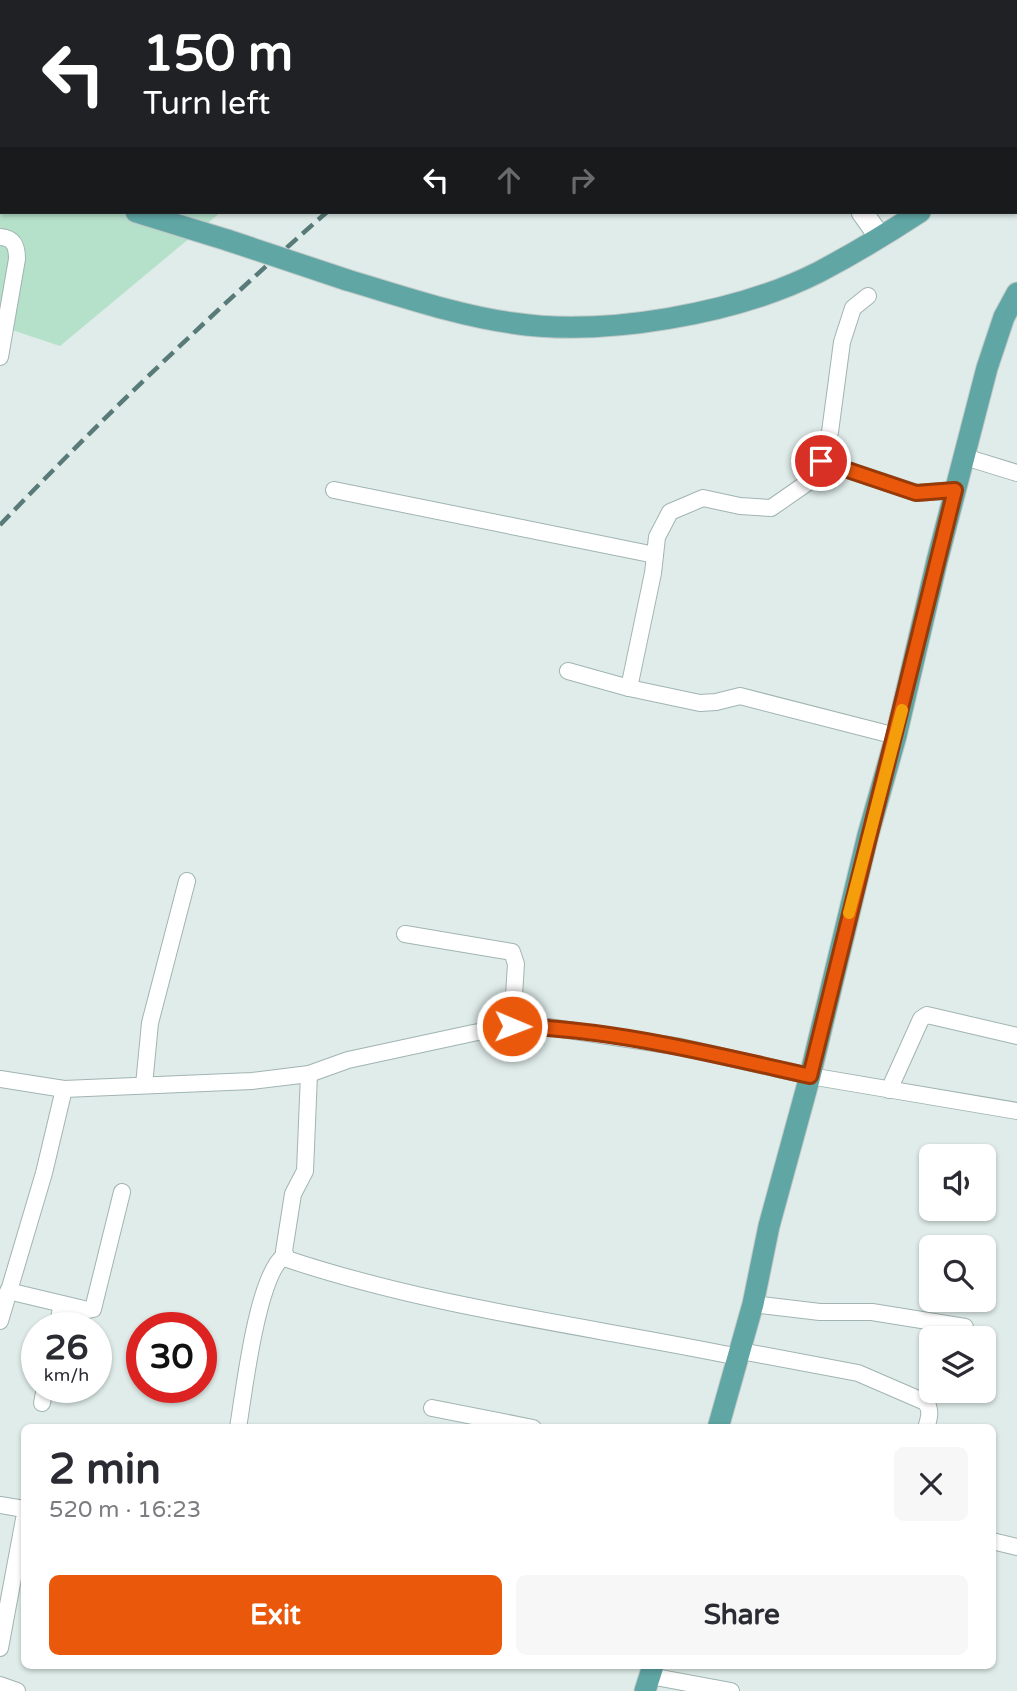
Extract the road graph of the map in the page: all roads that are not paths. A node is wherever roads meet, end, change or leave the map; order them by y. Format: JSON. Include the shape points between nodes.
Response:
{"nodes":[{"id":1,"x":142,"y":214,"type":"edge"},
{"id":2,"x":863,"y":214,"type":"edge"},
{"id":3,"x":917,"y":214,"type":"edge"},
{"id":4,"x":879,"y":236,"type":"junction"},
{"id":5,"x":0,"y":237,"type":"edge"},
{"id":6,"x":1017,"y":293,"type":"edge"},
{"id":7,"x":868,"y":296,"type":"dead end"},
{"id":8,"x":1011,"y":312,"type":"edge"},
{"id":9,"x":0,"y":357,"type":"edge"},
{"id":10,"x":965,"y":457,"type":"junction"},
{"id":11,"x":821,"y":461,"type":"junction"},
{"id":12,"x":1017,"y":473,"type":"edge"},
{"id":13,"x":334,"y":489,"type":"dead end"},
{"id":14,"x":955,"y":490,"type":"junction"},
{"id":15,"x":654,"y":555,"type":"junction"},
{"id":16,"x":568,"y":671,"type":"dead end"},
{"id":17,"x":629,"y":688,"type":"junction"},
{"id":18,"x":896,"y":736,"type":"junction"},
{"id":19,"x":187,"y":881,"type":"dead end"},
{"id":20,"x":405,"y":934,"type":"dead end"},
{"id":21,"x":512,"y":1026,"type":"junction"},
{"id":22,"x":1017,"y":1036,"type":"edge"},
{"id":23,"x":309,"y":1073,"type":"junction"},
{"id":24,"x":810,"y":1076,"type":"junction"},
{"id":25,"x":0,"y":1079,"type":"edge"},
{"id":26,"x":144,"y":1085,"type":"junction"},
{"id":27,"x":64,"y":1089,"type":"junction"},
{"id":28,"x":889,"y":1090,"type":"junction"},
{"id":29,"x":1017,"y":1111,"type":"edge"},
{"id":30,"x":122,"y":1192,"type":"dead end"},
{"id":31,"x":284,"y":1256,"type":"junction"},
{"id":32,"x":8,"y":1291,"type":"junction"},
{"id":33,"x":62,"y":1304,"type":"junction"},
{"id":34,"x":753,"y":1304,"type":"junction"},
{"id":35,"x":60,"y":1312,"type":"edge"},
{"id":36,"x":0,"y":1321,"type":"edge"},
{"id":37,"x":959,"y":1326,"type":"edge"},
{"id":38,"x":740,"y":1354,"type":"junction"},
{"id":39,"x":432,"y":1408,"type":"dead end"},
{"id":40,"x":238,"y":1424,"type":"edge"},
{"id":41,"x":513,"y":1424,"type":"edge"},
{"id":42,"x":719,"y":1424,"type":"edge"},
{"id":43,"x":927,"y":1424,"type":"edge"},
{"id":44,"x":0,"y":1506,"type":"edge"},
{"id":45,"x":21,"y":1509,"type":"edge"},
{"id":46,"x":21,"y":1535,"type":"edge"},
{"id":47,"x":996,"y":1542,"type":"edge"},
{"id":48,"x":1017,"y":1547,"type":"edge"},
{"id":49,"x":0,"y":1648,"type":"edge"},
{"id":50,"x":649,"y":1678,"type":"edge"},
{"id":51,"x":0,"y":1685,"type":"edge"},
{"id":52,"x":17,"y":1691,"type":"edge"},
{"id":53,"x":731,"y":1691,"type":"edge"}],
"edges":[{"from":1,"to":4,"type":"main road","bridge":true,"via":[[444,309],[557,328],[607,327],[745,301],[817,272]]},
{"from":2,"to":4,"type":"street"},
{"from":3,"to":4,"type":"main road"},
{"from":5,"to":9,"type":"street","via":[[12,240],[17,248]]},
{"from":6,"to":8,"type":"main road"},
{"from":7,"to":11,"type":"street","via":[[853,308],[842,342],[830,432]]},
{"from":8,"to":10,"type":"main road","via":[[987,368]]},
{"from":10,"to":12,"type":"street"},
{"from":10,"to":14,"type":"main road"},
{"from":11,"to":14,"type":"street","via":[[916,493]]},
{"from":11,"to":15,"type":"street","via":[[807,484],[771,508],[703,498],[670,512]]},
{"from":13,"to":15,"type":"street"},
{"from":14,"to":18,"type":"main road"},
{"from":15,"to":17,"type":"street"},
{"from":16,"to":17,"type":"street"},
{"from":17,"to":18,"type":"street","via":[[700,703],[740,696]]},
{"from":18,"to":24,"type":"main road"},
{"from":19,"to":26,"type":"street","via":[[150,1023]]},
{"from":20,"to":21,"type":"street","via":[[512,951],[516,964]]},
{"from":21,"to":23,"type":"street","via":[[348,1060]]},
{"from":21,"to":24,"type":"street","via":[[681,1046]]},
{"from":22,"to":28,"type":"street","via":[[927,1015],[921,1019]]},
{"from":23,"to":26,"type":"street","via":[[252,1081]]},
{"from":23,"to":31,"type":"street","via":[[305,1171],[293,1194]]},
{"from":24,"to":28,"type":"street"},
{"from":24,"to":34,"type":"main road"},
{"from":25,"to":27,"type":"street"},
{"from":26,"to":27,"type":"street"},
{"from":27,"to":32,"type":"street"},
{"from":28,"to":29,"type":"street"},
{"from":30,"to":33,"type":"street","via":[[95,1306],[88,1310]]},
{"from":31,"to":38,"type":"street","via":[[370,1283],[495,1312]]},
{"from":31,"to":40,"type":"street","via":[[274,1266],[264,1290]]},
{"from":32,"to":33,"type":"street"},
{"from":32,"to":36,"type":"street"},
{"from":33,"to":35,"type":"street"},
{"from":34,"to":37,"type":"street","via":[[872,1312]]},
{"from":34,"to":38,"type":"main road"},
{"from":38,"to":42,"type":"main road"},
{"from":38,"to":43,"type":"street","via":[[873,1378],[925,1402],[930,1415]]},
{"from":39,"to":41,"type":"street"},
{"from":44,"to":45,"type":"street"},
{"from":46,"to":49,"type":"street"},
{"from":47,"to":48,"type":"street"},
{"from":50,"to":53,"type":"street"},
{"from":51,"to":52,"type":"street"}]}
